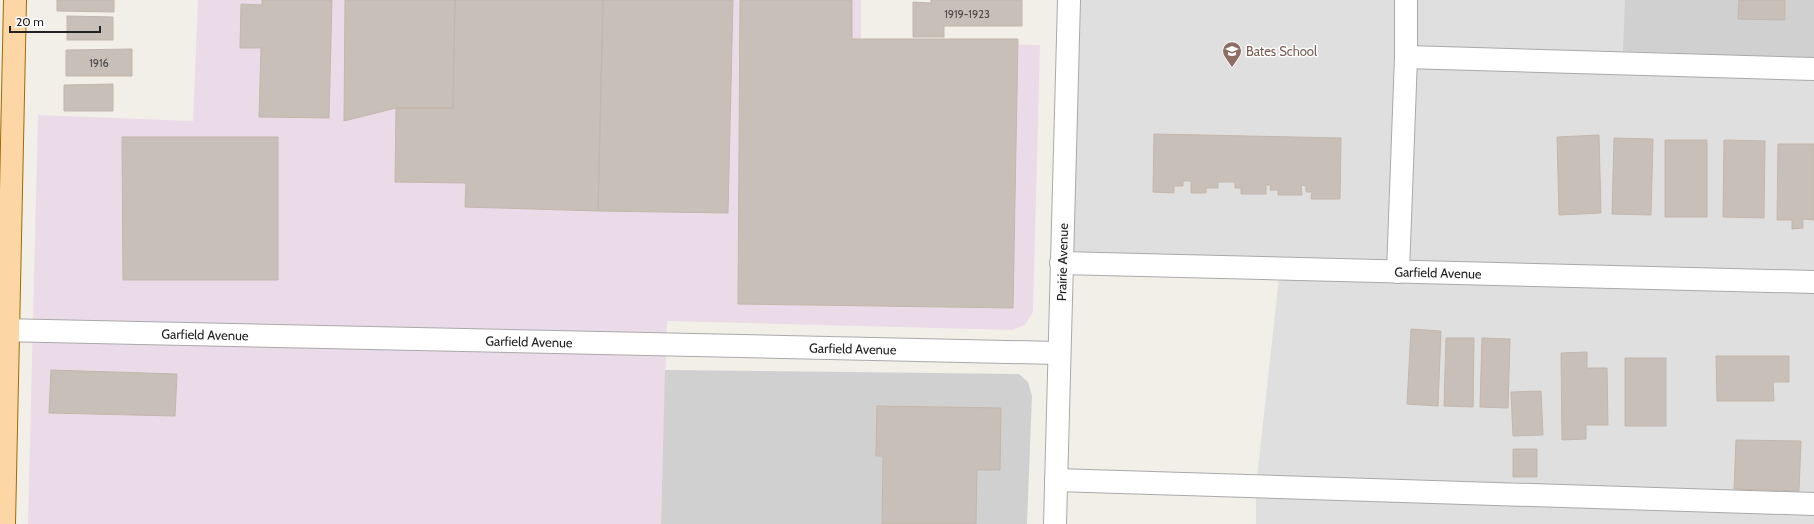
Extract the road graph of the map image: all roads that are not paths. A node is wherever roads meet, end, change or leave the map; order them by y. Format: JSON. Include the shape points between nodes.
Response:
{"nodes":[{"id":1,"x":15,"y":0,"type":"edge"},
{"id":2,"x":1069,"y":0,"type":"edge"},
{"id":3,"x":1406,"y":0,"type":"edge"},
{"id":4,"x":1406,"y":57,"type":"junction"},
{"id":5,"x":1814,"y":69,"type":"edge"},
{"id":6,"x":1061,"y":263,"type":"junction"},
{"id":7,"x":1398,"y":272,"type":"junction"},
{"id":8,"x":1814,"y":282,"type":"edge"},
{"id":9,"x":4,"y":330,"type":"edge"},
{"id":10,"x":1058,"y":353,"type":"junction"},
{"id":11,"x":1056,"y":480,"type":"junction"},
{"id":12,"x":1814,"y":504,"type":"edge"},
{"id":13,"x":4,"y":524,"type":"edge"},
{"id":14,"x":1055,"y":524,"type":"edge"}],
"edges":[{"from":1,"to":9,"type":"main road"},
{"from":2,"to":6,"type":"street","name":"Prairie Avenue"},
{"from":3,"to":4,"type":"street"},
{"from":4,"to":5,"type":"street"},
{"from":4,"to":7,"type":"street"},
{"from":6,"to":7,"type":"street","name":"Garfield Avenue"},
{"from":6,"to":10,"type":"street","name":"Prairie Avenue"},
{"from":7,"to":8,"type":"street","name":"Garfield Avenue"},
{"from":9,"to":10,"type":"street","name":"Garfield Avenue"},
{"from":9,"to":13,"type":"main road"},
{"from":10,"to":11,"type":"street","name":"Prairie Avenue"},
{"from":11,"to":12,"type":"street"},
{"from":11,"to":14,"type":"street","name":"Prairie Avenue"}]}
